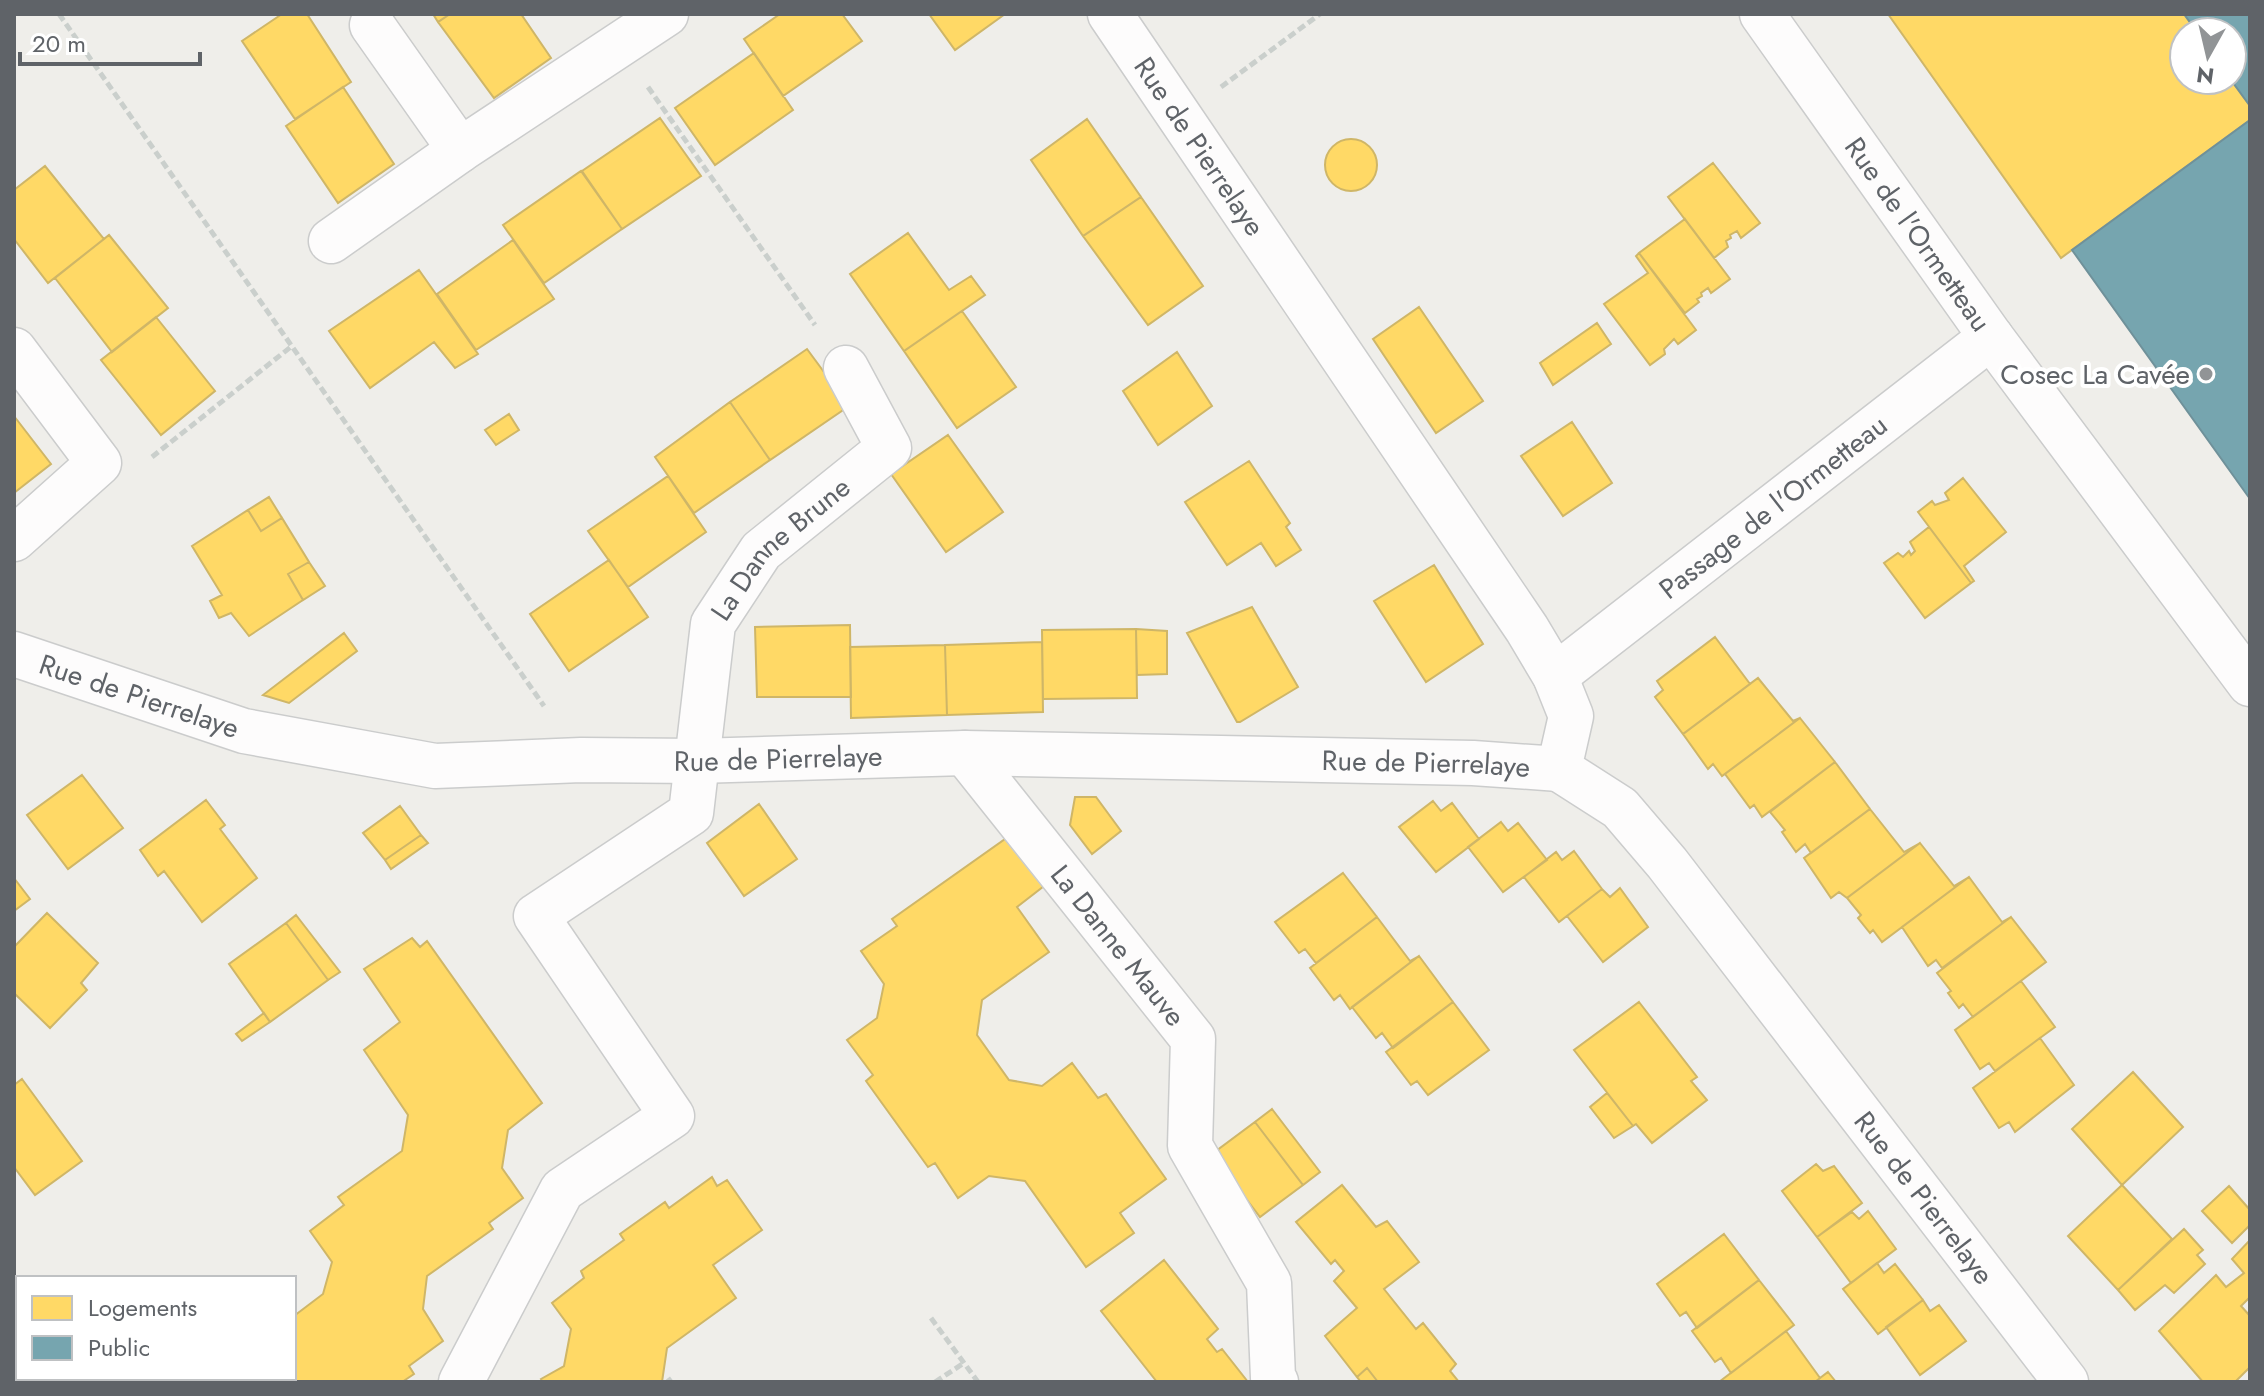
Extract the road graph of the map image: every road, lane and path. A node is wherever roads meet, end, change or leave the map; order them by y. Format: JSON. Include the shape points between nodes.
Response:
{"nodes":[{"id":1,"x":59,"y":14,"type":"edge"},
{"id":2,"x":666,"y":14,"type":"edge"},
{"id":3,"x":1110,"y":14,"type":"edge"},
{"id":4,"x":1320,"y":14,"type":"edge"},
{"id":5,"x":1762,"y":14,"type":"edge"},
{"id":6,"x":372,"y":25,"type":"dead end"},
{"id":7,"x":619,"y":47,"type":"junction"},
{"id":8,"x":1179,"y":118,"type":"junction"},
{"id":9,"x":460,"y":150,"type":"junction"},
{"id":10,"x":331,"y":241,"type":"dead end"},
{"id":11,"x":1991,"y":337,"type":"junction"},
{"id":12,"x":292,"y":346,"type":"junction"},
{"id":13,"x":14,"y":350,"type":"edge"},
{"id":14,"x":846,"y":368,"type":"joint"},
{"id":15,"x":99,"y":463,"type":"junction"},
{"id":16,"x":14,"y":539,"type":"edge"},
{"id":17,"x":14,"y":654,"type":"edge"},
{"id":18,"x":1555,"y":676,"type":"junction"},
{"id":19,"x":2250,"y":684,"type":"edge"},
{"id":20,"x":965,"y":753,"type":"junction"},
{"id":21,"x":581,"y":760,"type":"junction"},
{"id":22,"x":697,"y":761,"type":"junction"},
{"id":23,"x":1559,"y":769,"type":"junction"},
{"id":24,"x":931,"y":1318,"type":"dead end"},
{"id":25,"x":964,"y":1363,"type":"junction"},
{"id":26,"x":461,"y":1382,"type":"edge"},
{"id":27,"x":935,"y":1382,"type":"edge"},
{"id":28,"x":978,"y":1382,"type":"edge"},
{"id":29,"x":1276,"y":1382,"type":"edge"},
{"id":30,"x":2066,"y":1382,"type":"edge"}],
"edges":[{"from":1,"to":12,"type":"path"},
{"from":2,"to":7,"type":"street"},
{"from":3,"to":8,"type":"street","name":"Rue de Pierrelaye"},
{"from":4,"to":8,"type":"path"},
{"from":5,"to":11,"type":"street","name":"Rue de l'Ormetteau"},
{"from":6,"to":9,"type":"street"},
{"from":7,"to":9,"type":"street"},
{"from":7,"to":14,"type":"path"},
{"from":8,"to":18,"type":"street","name":"Rue de Pierrelaye"},
{"from":9,"to":10,"type":"street"},
{"from":11,"to":18,"type":"street","name":"Passage de l'Ormetteau"},
{"from":11,"to":19,"type":"street","name":"Rue de l'Ormetteau"},
{"from":12,"to":15,"type":"path","via":[[140,467]]},
{"from":12,"to":21,"type":"path"},
{"from":13,"to":15,"type":"street"},
{"from":14,"to":22,"type":"street","name":"La Danne Brune","via":[[889,448],[761,551],[713,624]]},
{"from":15,"to":16,"type":"street"},
{"from":17,"to":21,"type":"street","name":"Rue de Pierrelaye","via":[[244,731],[435,766]]},
{"from":18,"to":23,"type":"street","name":"Rue de Pierrelaye","via":[[1571,716]]},
{"from":20,"to":22,"type":"street","name":"Rue de Pierrelaye"},
{"from":20,"to":23,"type":"street","name":"Rue de Pierrelaye"},
{"from":20,"to":29,"type":"street","name":"La Danne Mauve","via":[[1193,1039],[1190,1146],[1269,1283]]},
{"from":21,"to":22,"type":"street","name":"Rue de Pierrelaye"},
{"from":22,"to":26,"type":"street","via":[[691,813],[536,916],[672,1116],[562,1190]]},
{"from":23,"to":30,"type":"street","name":"Rue de Pierrelaye","via":[[1620,808],[1667,863]]},
{"from":24,"to":25,"type":"path"},
{"from":25,"to":27,"type":"path"},
{"from":25,"to":28,"type":"path"}]}
